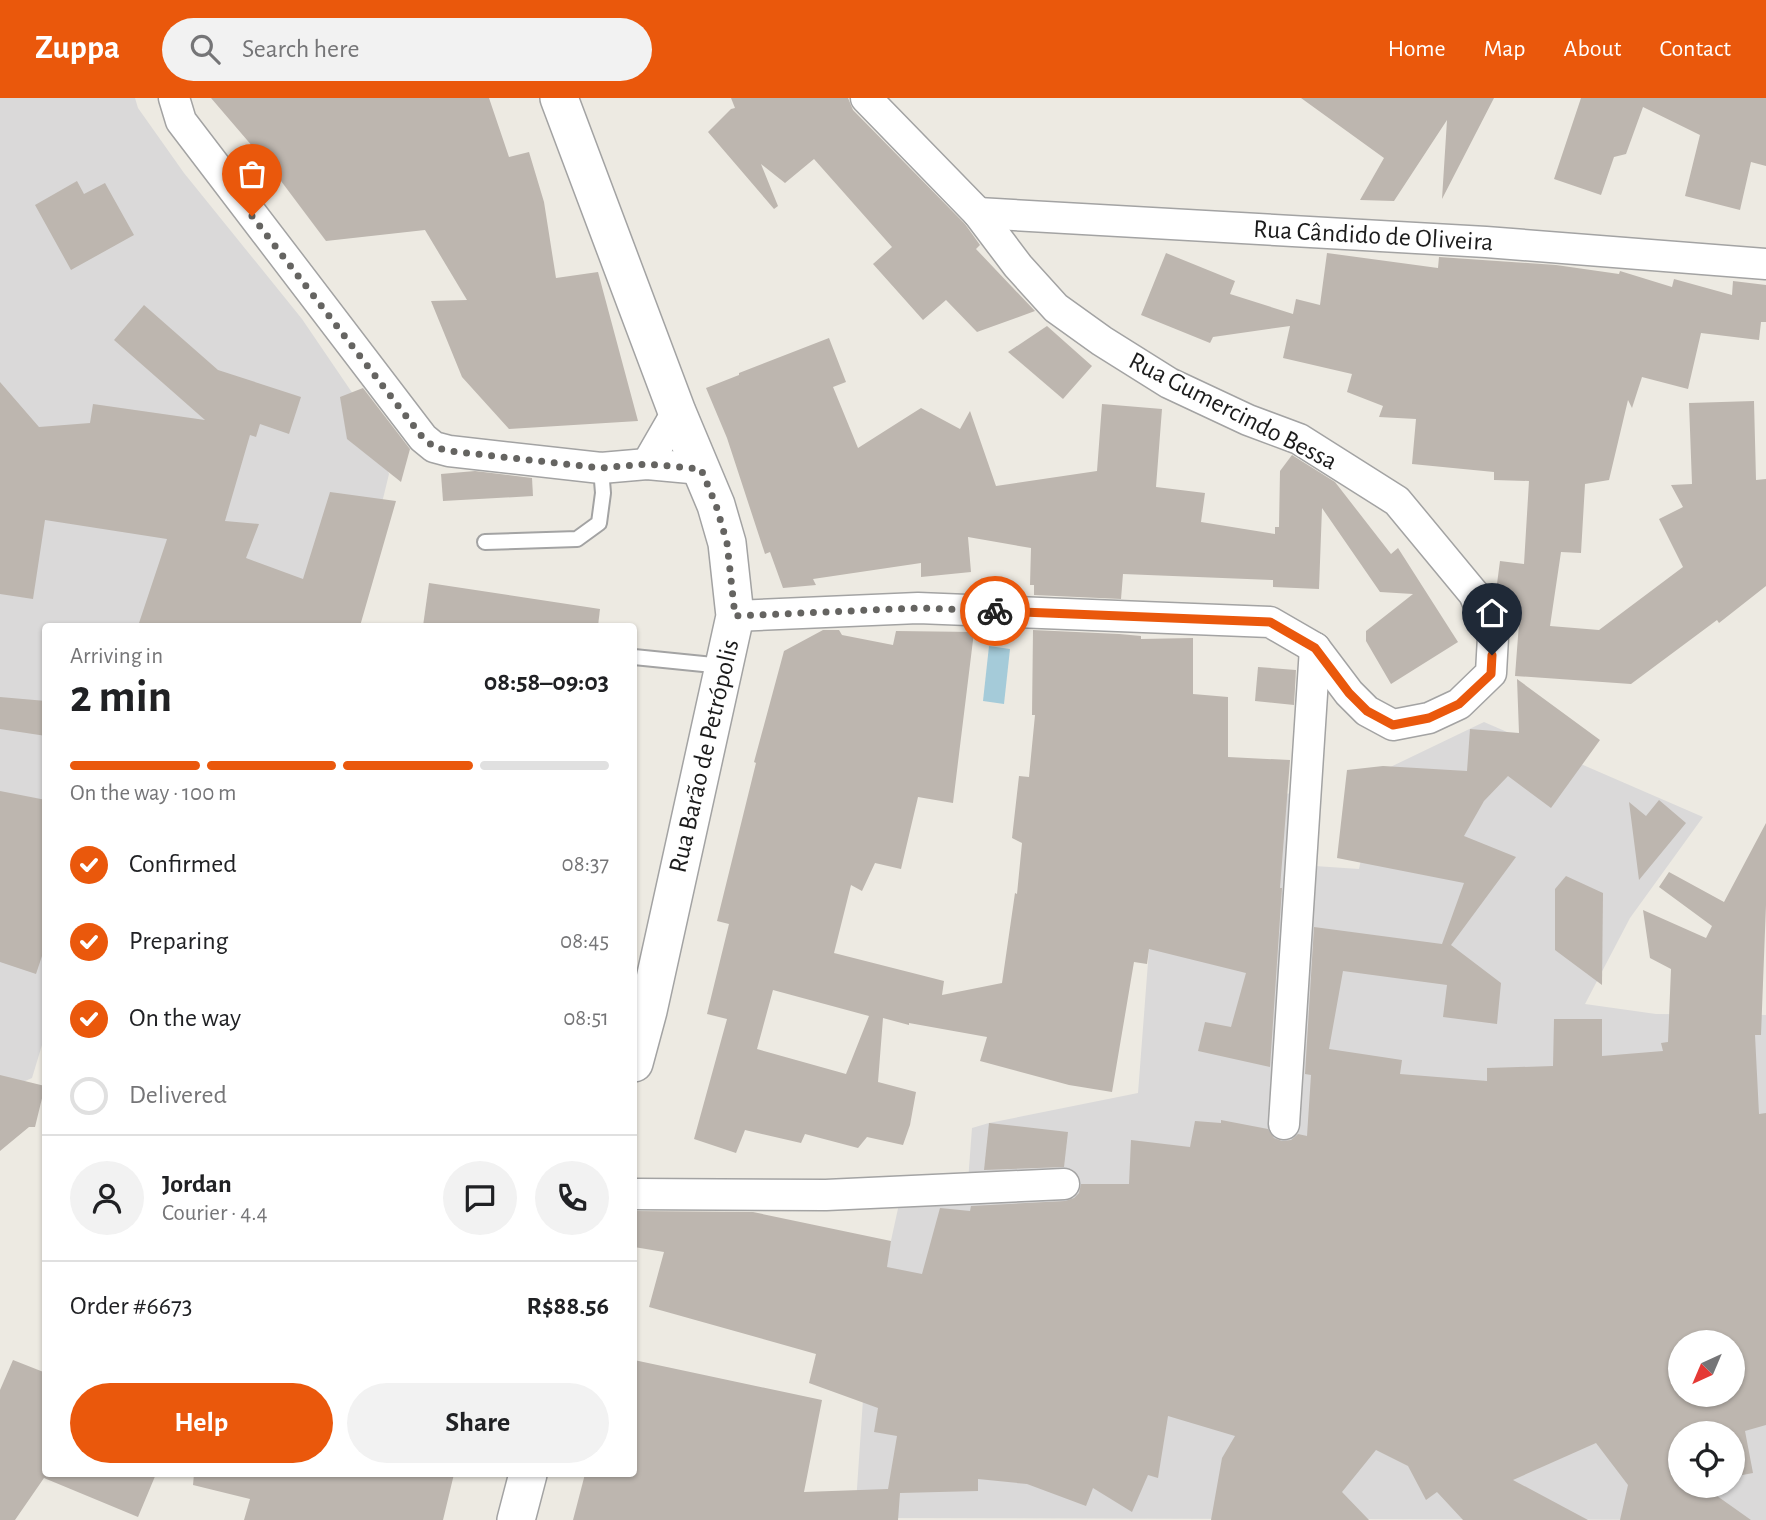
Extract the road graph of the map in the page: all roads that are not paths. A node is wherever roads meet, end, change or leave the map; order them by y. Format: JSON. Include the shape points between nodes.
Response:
{"nodes":[{"id":1,"x":174,"y":98,"type":"edge"},
{"id":2,"x":559,"y":98,"type":"edge"},
{"id":3,"x":866,"y":98,"type":"edge"},
{"id":4,"x":978,"y":213,"type":"junction"},
{"id":5,"x":1766,"y":264,"type":"edge"},
{"id":6,"x":677,"y":412,"type":"junction"},
{"id":7,"x":647,"y":464,"type":"junction"},
{"id":8,"x":601,"y":468,"type":"junction"},
{"id":9,"x":701,"y":469,"type":"junction"},
{"id":10,"x":485,"y":542,"type":"dead end"},
{"id":11,"x":735,"y":616,"type":"junction"},
{"id":12,"x":1315,"y":648,"type":"junction"},
{"id":13,"x":637,"y":657,"type":"edge"},
{"id":14,"x":725,"y":666,"type":"junction"},
{"id":15,"x":637,"y":1052,"type":"edge"},
{"id":16,"x":1284,"y":1124,"type":"dead end"},
{"id":17,"x":1064,"y":1184,"type":"dead end"},
{"id":18,"x":637,"y":1194,"type":"edge"},
{"id":19,"x":527,"y":1477,"type":"edge"},
{"id":20,"x":516,"y":1520,"type":"edge"}],
"edges":[{"from":1,"to":8,"type":"street","via":[[181,121],[423,438],[449,451]]},
{"from":2,"to":6,"type":"street","name":"Rua Barão de Petrópolis"},
{"from":3,"to":4,"type":"street","name":"Rua Gumercindo Bessa"},
{"from":4,"to":5,"type":"street","name":"Rua Cândido de Oliveira","via":[[1486,242]]},
{"from":4,"to":12,"type":"street","name":"Rua Gumercindo Bessa","via":[[1056,308],[1102,341],[1168,383],[1299,439],[1397,501],[1474,594],[1493,637],[1491,674],[1459,704],[1429,718],[1393,725],[1367,711]]},
{"from":6,"to":7,"type":"street"},
{"from":6,"to":9,"type":"street","name":"Rua Barão de Petrópolis"},
{"from":7,"to":8,"type":"street"},
{"from":7,"to":9,"type":"street"},
{"from":8,"to":10,"type":"lane","via":[[599,523],[577,539]]},
{"from":9,"to":11,"type":"street","name":"Rua Barão de Petrópolis","via":[[727,543]]},
{"from":11,"to":12,"type":"street","name":"Rua Gumercindo Bessa","via":[[918,608],[1270,622]]},
{"from":11,"to":14,"type":"street","name":"Rua Barão de Petrópolis"},
{"from":12,"to":16,"type":"street"},
{"from":13,"to":14,"type":"lane"},
{"from":14,"to":15,"type":"street","name":"Rua Barão de Petrópolis"},
{"from":17,"to":18,"type":"street","via":[[826,1195]]},
{"from":19,"to":20,"type":"street"}]}
